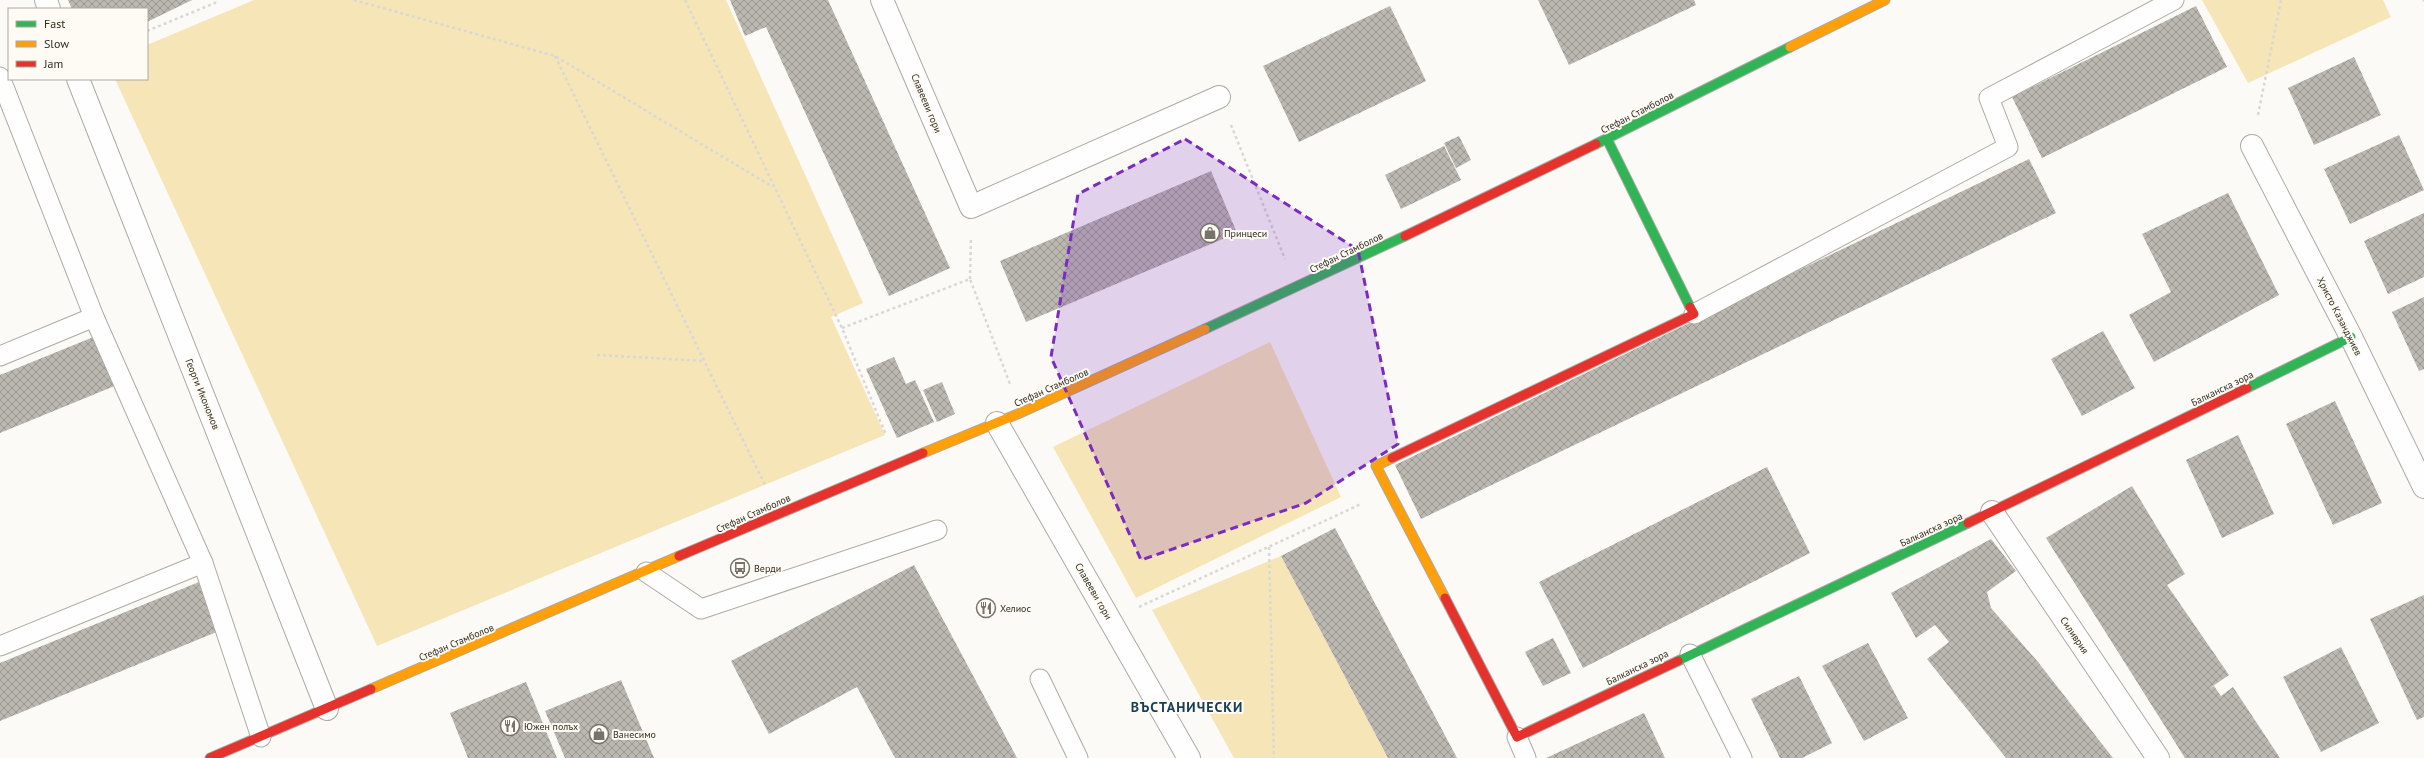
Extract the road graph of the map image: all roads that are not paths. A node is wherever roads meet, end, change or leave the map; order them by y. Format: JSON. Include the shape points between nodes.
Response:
{"nodes":[{"id":1,"x":882,"y":0,"type":"edge"},
{"id":2,"x":1885,"y":0,"type":"edge"},
{"id":3,"x":2174,"y":0,"type":"edge"},
{"id":4,"x":0,"y":77,"type":"edge"},
{"id":5,"x":78,"y":80,"type":"edge"},
{"id":6,"x":1219,"y":97,"type":"road end"},
{"id":7,"x":1607,"y":139,"type":"junction"},
{"id":8,"x":2252,"y":146,"type":"road end"},
{"id":9,"x":1694,"y":314,"type":"junction"},
{"id":10,"x":94,"y":317,"type":"junction"},
{"id":11,"x":2351,"y":337,"type":"junction"},
{"id":12,"x":0,"y":356,"type":"edge"},
{"id":13,"x":997,"y":423,"type":"junction"},
{"id":14,"x":2424,"y":487,"type":"edge"},
{"id":15,"x":1992,"y":512,"type":"junction"},
{"id":16,"x":937,"y":530,"type":"dead end"},
{"id":17,"x":203,"y":563,"type":"junction"},
{"id":18,"x":646,"y":572,"type":"junction"},
{"id":19,"x":0,"y":646,"type":"edge"},
{"id":20,"x":1690,"y":654,"type":"junction"},
{"id":21,"x":1040,"y":679,"type":"dead end"},
{"id":22,"x":327,"y":709,"type":"junction"},
{"id":23,"x":261,"y":737,"type":"junction"},
{"id":24,"x":1517,"y":737,"type":"junction"},
{"id":25,"x":210,"y":758,"type":"edge"},
{"id":26,"x":1078,"y":758,"type":"edge"},
{"id":27,"x":1189,"y":758,"type":"edge"},
{"id":28,"x":1526,"y":758,"type":"edge"},
{"id":29,"x":1742,"y":758,"type":"edge"},
{"id":30,"x":2158,"y":758,"type":"edge"}],
"edges":[{"from":1,"to":6,"type":"street","name":"Славееви гори","via":[[971,206]]},
{"from":2,"to":7,"type":"street","name":"Стефан Стамболов"},
{"from":3,"to":9,"type":"lane","via":[[1989,98],[2008,147]]},
{"from":4,"to":10,"type":"lane"},
{"from":5,"to":22,"type":"street","name":"Георги Икономов"},
{"from":7,"to":9,"type":"street"},
{"from":7,"to":13,"type":"street","name":"Стефан Стамболов","via":[[1297,288]]},
{"from":8,"to":11,"type":"street","name":"Христо Казанджиев"},
{"from":9,"to":24,"type":"street","via":[[1376,466]]},
{"from":10,"to":12,"type":"lane"},
{"from":10,"to":17,"type":"lane"},
{"from":11,"to":14,"type":"street","name":"Христо Казанджиев"},
{"from":11,"to":15,"type":"street","name":"Балканска зора"},
{"from":13,"to":18,"type":"street","name":"Стефан Стамболов","via":[[778,513]]},
{"from":13,"to":27,"type":"street","name":"Славееви гори"},
{"from":15,"to":20,"type":"street","name":"Балканска зора"},
{"from":15,"to":30,"type":"street","name":"Силиврия"},
{"from":16,"to":18,"type":"lane","via":[[701,609]]},
{"from":17,"to":19,"type":"lane"},
{"from":17,"to":23,"type":"lane"},
{"from":18,"to":22,"type":"street","name":"Стефан Стамболов"},
{"from":20,"to":24,"type":"street","name":"Балканска зора"},
{"from":20,"to":29,"type":"lane"},
{"from":21,"to":26,"type":"lane"},
{"from":22,"to":23,"type":"street","name":"Стефан Стамболов"},
{"from":23,"to":25,"type":"street","name":"Стефан Стамболов"},
{"from":24,"to":28,"type":"lane"}]}
